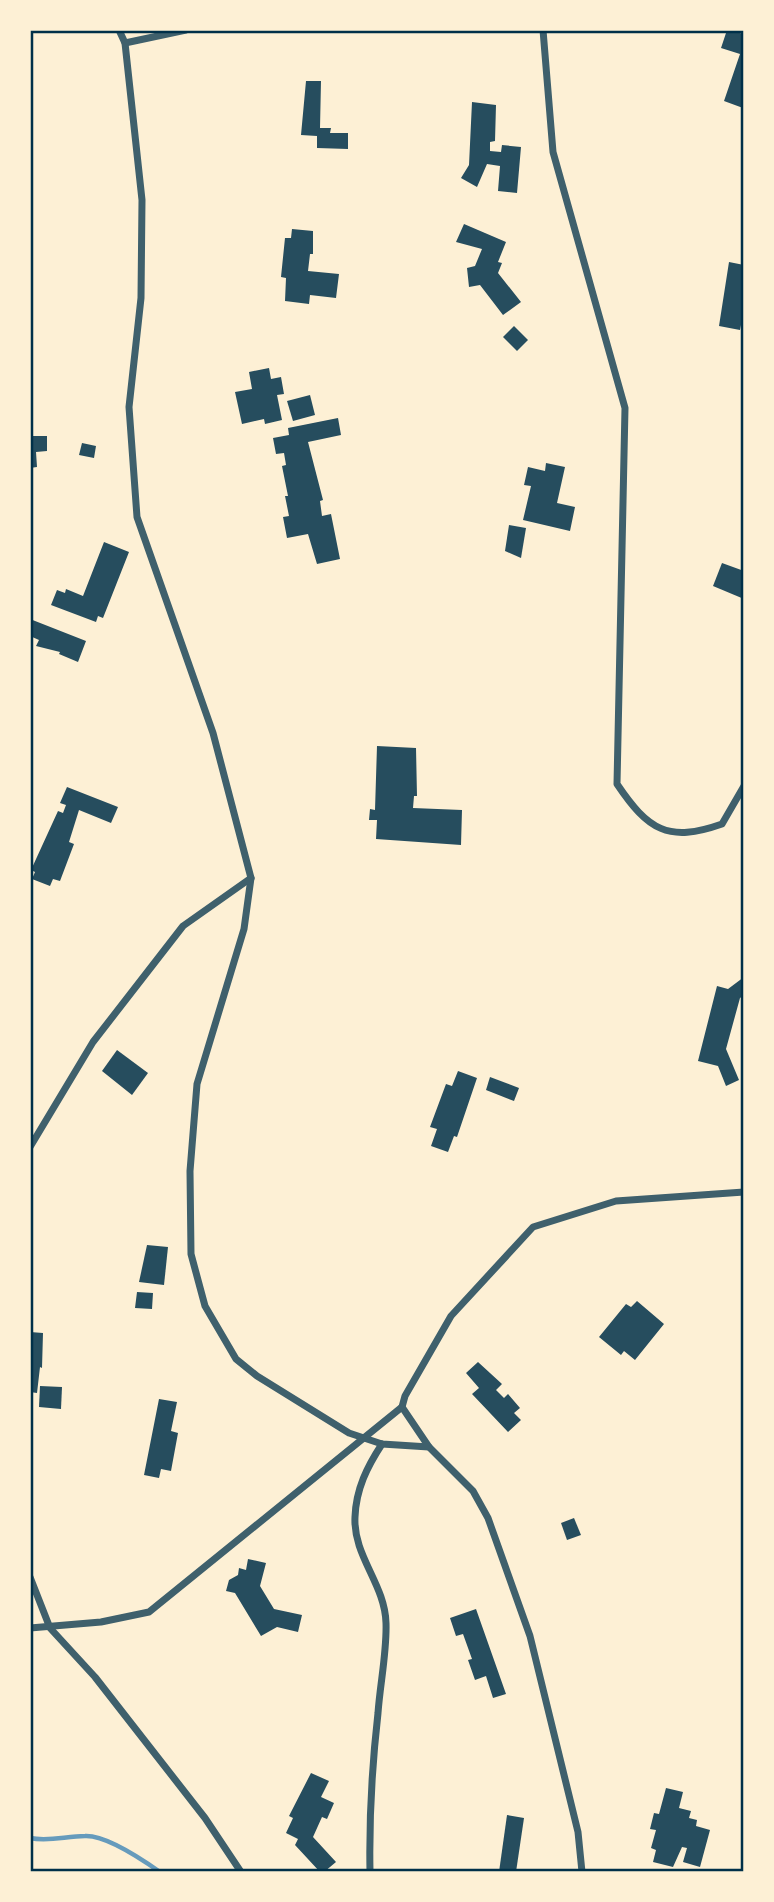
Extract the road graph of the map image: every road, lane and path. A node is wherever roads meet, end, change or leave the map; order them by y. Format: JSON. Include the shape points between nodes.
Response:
{"nodes":[{"id":1,"x":119,"y":30,"type":"edge"},
{"id":2,"x":186,"y":30,"type":"edge"},
{"id":3,"x":543,"y":30,"type":"edge"},
{"id":4,"x":125,"y":43,"type":"junction"},
{"id":5,"x":744,"y":786,"type":"edge"},
{"id":6,"x":251,"y":878,"type":"junction"},
{"id":7,"x":30,"y":1147,"type":"edge"},
{"id":8,"x":744,"y":1192,"type":"edge"},
{"id":9,"x":402,"y":1407,"type":"junction"},
{"id":10,"x":382,"y":1444,"type":"junction"},
{"id":11,"x":429,"y":1447,"type":"junction"},
{"id":12,"x":30,"y":1577,"type":"edge"},
{"id":13,"x":30,"y":1628,"type":"edge"},
{"id":14,"x":50,"y":1628,"type":"junction"},
{"id":15,"x":241,"y":1872,"type":"edge"},
{"id":16,"x":370,"y":1872,"type":"edge"},
{"id":17,"x":582,"y":1872,"type":"edge"}],
"edges":[{"from":1,"to":4,"type":"street"},
{"from":2,"to":4,"type":"street"},
{"from":3,"to":5,"type":"street","via":[[553,152],[625,408],[617,784],[636,812],[661,830],[695,834],[722,824]]},
{"from":4,"to":6,"type":"street","via":[[142,200],[141,298],[129,407],[137,517],[213,733]]},
{"from":6,"to":7,"type":"street","via":[[183,926],[93,1041]]},
{"from":6,"to":10,"type":"street","via":[[243,929],[197,1084],[190,1171],[191,1254],[205,1306],[236,1359],[286,1396],[349,1433]]},
{"from":8,"to":9,"type":"street","via":[[616,1201],[533,1227],[450,1315]]},
{"from":9,"to":11,"type":"street"},
{"from":9,"to":14,"type":"street","via":[[149,1612]]},
{"from":10,"to":11,"type":"street"},
{"from":10,"to":16,"type":"street","via":[[363,1479],[354,1519],[363,1559],[380,1589],[386,1622],[369,1798]]},
{"from":11,"to":17,"type":"street","via":[[473,1491],[507,1570],[530,1636],[578,1832]]},
{"from":12,"to":14,"type":"street"},
{"from":13,"to":14,"type":"street"},
{"from":14,"to":15,"type":"street","via":[[205,1818]]}]}
